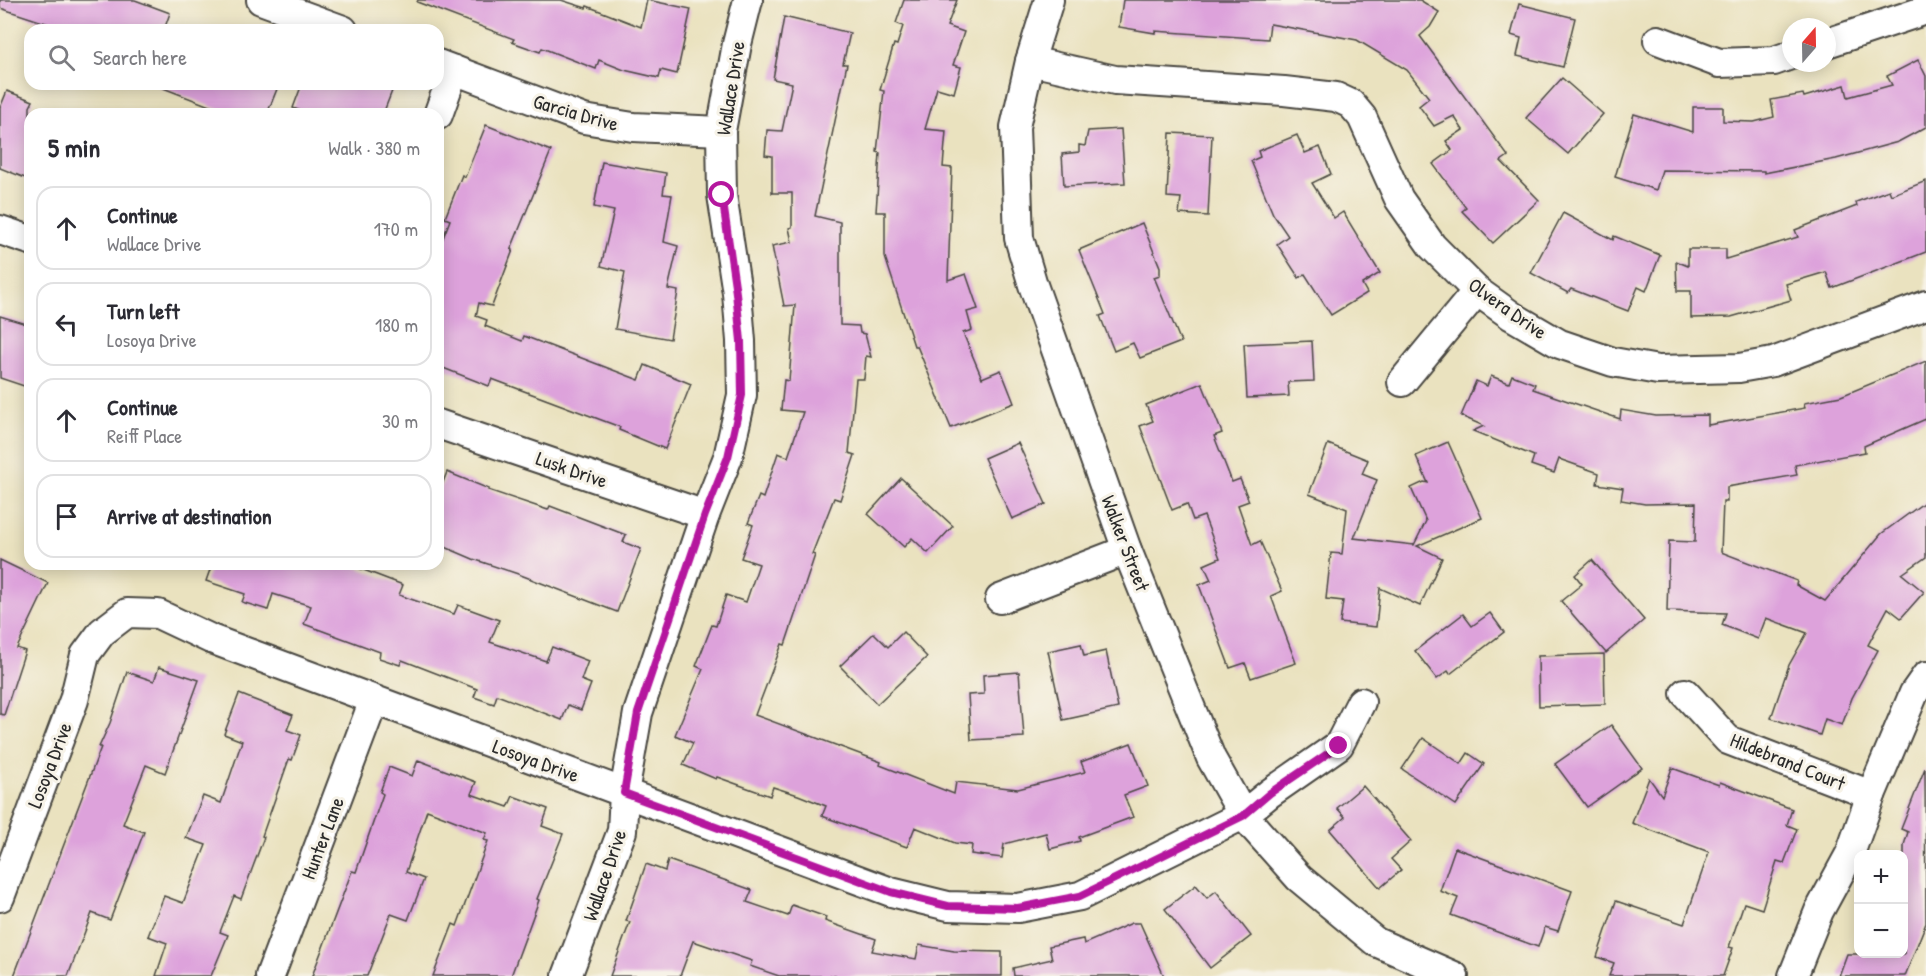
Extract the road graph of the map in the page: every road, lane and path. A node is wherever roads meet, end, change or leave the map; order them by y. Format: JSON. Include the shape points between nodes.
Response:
{"nodes":[{"id":1,"x":261,"y":0,"type":"edge"},
{"id":2,"x":748,"y":0,"type":"edge"},
{"id":3,"x":1049,"y":0,"type":"edge"},
{"id":4,"x":1926,"y":10,"type":"edge"},
{"id":5,"x":327,"y":24,"type":"edge"},
{"id":6,"x":1658,"y":40,"type":"dead end"},
{"id":7,"x":1836,"y":40,"type":"edge"},
{"id":8,"x":1782,"y":58,"type":"edge"},
{"id":9,"x":1030,"y":61,"type":"junction"},
{"id":10,"x":446,"y":67,"type":"edge"},
{"id":11,"x":442,"y":90,"type":"edge"},
{"id":12,"x":439,"y":108,"type":"edge"},
{"id":13,"x":721,"y":131,"type":"junction"},
{"id":14,"x":0,"y":230,"type":"edge"},
{"id":15,"x":24,"y":238,"type":"edge"},
{"id":16,"x":1477,"y":291,"type":"junction"},
{"id":17,"x":1926,"y":305,"type":"edge"},
{"id":18,"x":1402,"y":382,"type":"dead end"},
{"id":19,"x":444,"y":426,"type":"edge"},
{"id":20,"x":705,"y":515,"type":"junction"},
{"id":21,"x":1127,"y":550,"type":"junction"},
{"id":22,"x":1000,"y":599,"type":"dead end"},
{"id":23,"x":1926,"y":676,"type":"edge"},
{"id":24,"x":1685,"y":693,"type":"dead end"},
{"id":25,"x":374,"y":700,"type":"junction"},
{"id":26,"x":1361,"y":702,"type":"dead end"},
{"id":27,"x":624,"y":793,"type":"junction"},
{"id":28,"x":1871,"y":795,"type":"junction"},
{"id":29,"x":1243,"y":816,"type":"junction"},
{"id":30,"x":0,"y":897,"type":"edge"},
{"id":31,"x":270,"y":976,"type":"edge"},
{"id":32,"x":567,"y":976,"type":"edge"},
{"id":33,"x":1454,"y":976,"type":"edge"},
{"id":34,"x":1794,"y":976,"type":"edge"}],
"edges":[{"from":1,"to":5,"type":"street"},
{"from":2,"to":13,"type":"street","name":"Wallace Drive"},
{"from":3,"to":9,"type":"street","name":"Walker Street"},
{"from":4,"to":7,"type":"street"},
{"from":6,"to":8,"type":"street","via":[[1719,63]]},
{"from":9,"to":16,"type":"street","name":"Olvera Drive","via":[[1115,80],[1294,92],[1336,97],[1352,104],[1362,117],[1400,199],[1432,246]]},
{"from":9,"to":21,"type":"street","name":"Walker Street","via":[[1015,127],[1019,238]]},
{"from":10,"to":13,"type":"street","name":"Garcia Drive","via":[[584,118],[633,128]]},
{"from":11,"to":12,"type":"street"},
{"from":13,"to":20,"type":"street","name":"Wallace Drive","via":[[722,195],[738,303],[742,395],[728,457]]},
{"from":14,"to":15,"type":"street"},
{"from":16,"to":17,"type":"street","name":"Olvera Drive","via":[[1560,344],[1613,362],[1658,370],[1739,368],[1773,362]]},
{"from":16,"to":18,"type":"street"},
{"from":19,"to":20,"type":"street","name":"Lusk Drive"},
{"from":20,"to":27,"type":"street","name":"Wallace Drive","via":[[638,713]]},
{"from":21,"to":22,"type":"street"},
{"from":21,"to":29,"type":"street","name":"Walker Street","via":[[1211,758]]},
{"from":23,"to":28,"type":"street","via":[[1914,693]]},
{"from":24,"to":28,"type":"street","name":"Hildebrand Court","via":[[1728,740]]},
{"from":25,"to":27,"type":"street","name":"Losoya Drive"},
{"from":25,"to":30,"type":"street","name":"Losoya Drive","via":[[211,639],[158,614],[127,613],[102,632],[85,655],[74,700]]},
{"from":25,"to":31,"type":"street","name":"Hunter Lane"},
{"from":26,"to":29,"type":"street","name":"Losoya Drive","via":[[1339,746]]},
{"from":27,"to":29,"type":"street","name":"Losoya Drive","via":[[891,892],[948,906],[1018,908],[1080,896]]},
{"from":27,"to":32,"type":"street","name":"Wallace Drive","via":[[622,831]]},
{"from":28,"to":34,"type":"street","via":[[1850,854],[1819,911]]},
{"from":29,"to":33,"type":"street","name":"Walker Street","via":[[1299,878],[1376,942]]}]}
